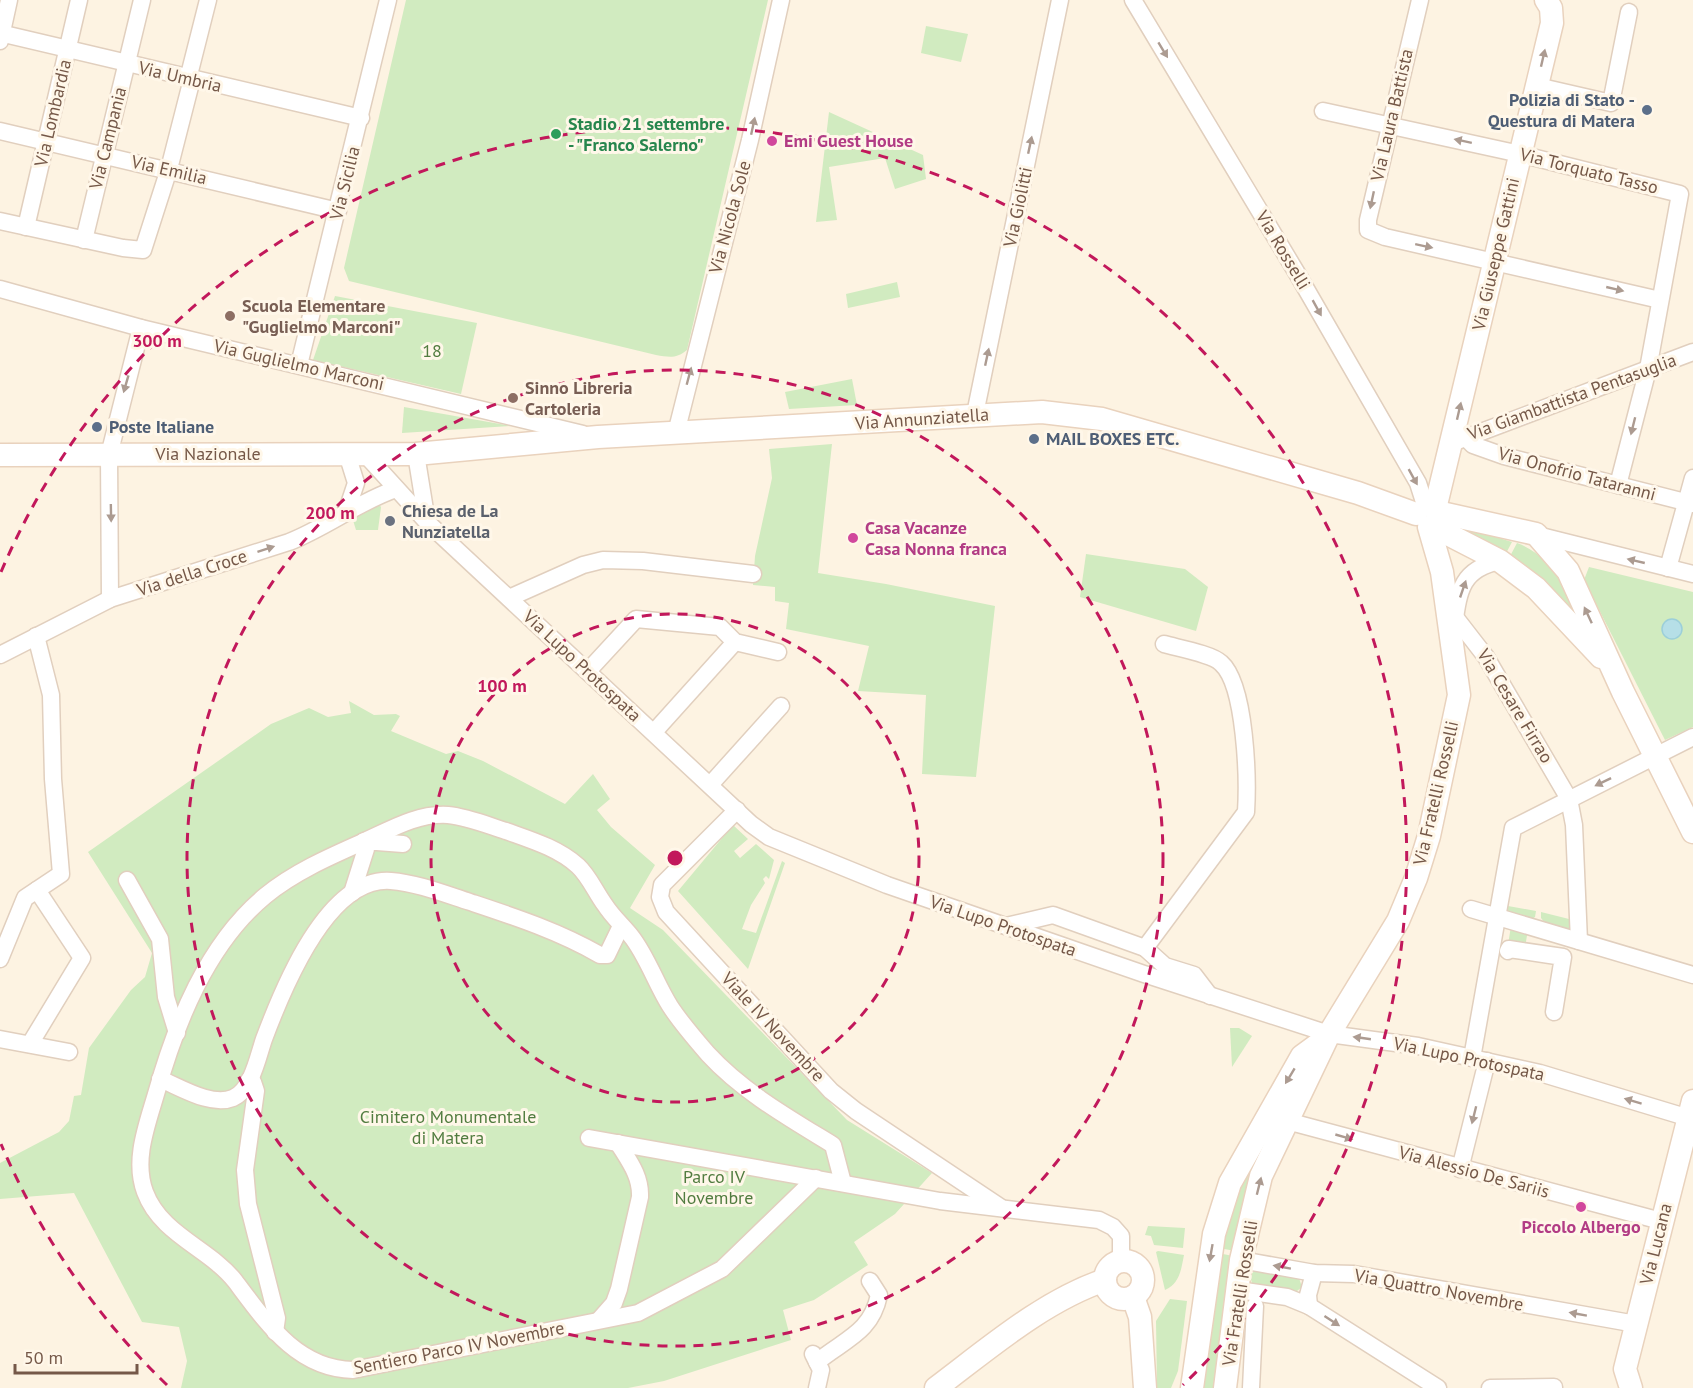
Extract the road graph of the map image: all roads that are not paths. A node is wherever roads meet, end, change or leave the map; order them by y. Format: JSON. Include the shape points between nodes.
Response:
{"nodes":[{"id":1,"x":9,"y":0,"type":"edge"},
{"id":2,"x":80,"y":0,"type":"edge"},
{"id":3,"x":142,"y":0,"type":"edge"},
{"id":4,"x":208,"y":0,"type":"edge"},
{"id":5,"x":388,"y":0,"type":"edge"},
{"id":6,"x":781,"y":0,"type":"edge"},
{"id":7,"x":1060,"y":0,"type":"edge"},
{"id":8,"x":1133,"y":0,"type":"edge"},
{"id":9,"x":1420,"y":0,"type":"edge"},
{"id":10,"x":1546,"y":0,"type":"edge"},
{"id":11,"x":1629,"y":12,"type":"dead end"},
{"id":12,"x":1,"y":36,"type":"edge"},
{"id":13,"x":68,"y":50,"type":"junction"},
{"id":14,"x":126,"y":65,"type":"junction"},
{"id":15,"x":190,"y":79,"type":"junction"},
{"id":16,"x":1537,"y":86,"type":"junction"},
{"id":17,"x":1323,"y":111,"type":"dead end"},
{"id":18,"x":361,"y":118,"type":"junction"},
{"id":19,"x":1389,"y":125,"type":"junction"},
{"id":20,"x":0,"y":131,"type":"edge"},
{"id":21,"x":46,"y":142,"type":"junction"},
{"id":22,"x":1520,"y":154,"type":"junction"},
{"id":23,"x":104,"y":155,"type":"junction"},
{"id":24,"x":169,"y":169,"type":"junction"},
{"id":25,"x":338,"y":211,"type":"junction"},
{"id":26,"x":0,"y":221,"type":"edge"},
{"id":27,"x":26,"y":227,"type":"junction"},
{"id":28,"x":84,"y":240,"type":"junction"},
{"id":29,"x":1495,"y":260,"type":"junction"},
{"id":30,"x":0,"y":289,"type":"edge"},
{"id":31,"x":1660,"y":300,"type":"junction"},
{"id":32,"x":141,"y":328,"type":"junction"},
{"id":33,"x":1693,"y":352,"type":"edge"},
{"id":34,"x":299,"y":365,"type":"junction"},
{"id":35,"x":1648,"y":369,"type":"junction"},
{"id":36,"x":975,"y":414,"type":"junction"},
{"id":37,"x":676,"y":433,"type":"junction"},
{"id":38,"x":598,"y":438,"type":"junction"},
{"id":39,"x":1458,"y":440,"type":"junction"},
{"id":40,"x":109,"y":454,"type":"junction"},
{"id":41,"x":356,"y":454,"type":"junction"},
{"id":42,"x":416,"y":454,"type":"junction"},
{"id":43,"x":0,"y":455,"type":"edge"},
{"id":44,"x":1693,"y":478,"type":"edge"},
{"id":45,"x":1618,"y":485,"type":"junction"},
{"id":46,"x":396,"y":489,"type":"junction"},
{"id":47,"x":1690,"y":504,"type":"edge"},
{"id":48,"x":347,"y":510,"type":"junction"},
{"id":49,"x":1429,"y":516,"type":"junction"},
{"id":50,"x":428,"y":523,"type":"junction"},
{"id":51,"x":1536,"y":534,"type":"junction"},
{"id":52,"x":1500,"y":561,"type":"junction"},
{"id":53,"x":1668,"y":568,"type":"junction"},
{"id":54,"x":753,"y":574,"type":"dead end"},
{"id":55,"x":1693,"y":574,"type":"edge"},
{"id":56,"x":509,"y":598,"type":"junction"},
{"id":57,"x":110,"y":599,"type":"junction"},
{"id":58,"x":1454,"y":627,"type":"junction"},
{"id":59,"x":36,"y":636,"type":"junction"},
{"id":60,"x":735,"y":642,"type":"junction"},
{"id":61,"x":1164,"y":644,"type":"dead end"},
{"id":62,"x":778,"y":652,"type":"dead end"},
{"id":63,"x":0,"y":655,"type":"edge"},
{"id":64,"x":1613,"y":669,"type":"junction"},
{"id":65,"x":588,"y":671,"type":"junction"},
{"id":66,"x":781,"y":706,"type":"dead end"},
{"id":67,"x":654,"y":732,"type":"junction"},
{"id":68,"x":1693,"y":737,"type":"edge"},
{"id":69,"x":1654,"y":756,"type":"junction"},
{"id":70,"x":710,"y":785,"type":"junction"},
{"id":71,"x":1569,"y":799,"type":"junction"},
{"id":72,"x":737,"y":810,"type":"junction"},
{"id":73,"x":1693,"y":832,"type":"edge"},
{"id":74,"x":364,"y":841,"type":"junction"},
{"id":75,"x":403,"y":844,"type":"dead end"},
{"id":76,"x":126,"y":880,"type":"dead end"},
{"id":77,"x":37,"y":890,"type":"junction"},
{"id":78,"x":352,"y":893,"type":"junction"},
{"id":79,"x":1471,"y":909,"type":"dead end"},
{"id":80,"x":1497,"y":916,"type":"junction"},
{"id":81,"x":1537,"y":920,"type":"junction"},
{"id":82,"x":621,"y":926,"type":"junction"},
{"id":83,"x":1005,"y":926,"type":"junction"},
{"id":84,"x":1562,"y":936,"type":"junction"},
{"id":85,"x":1579,"y":941,"type":"junction"},
{"id":86,"x":1145,"y":948,"type":"junction"},
{"id":87,"x":1508,"y":951,"type":"dead end"},
{"id":88,"x":1533,"y":952,"type":"junction"},
{"id":89,"x":1558,"y":956,"type":"junction"},
{"id":90,"x":0,"y":959,"type":"edge"},
{"id":91,"x":1693,"y":975,"type":"edge"},
{"id":92,"x":1210,"y":996,"type":"junction"},
{"id":93,"x":1554,"y":1012,"type":"dead end"},
{"id":94,"x":177,"y":1033,"type":"junction"},
{"id":95,"x":1329,"y":1034,"type":"junction"},
{"id":96,"x":0,"y":1039,"type":"edge"},
{"id":97,"x":30,"y":1044,"type":"junction"},
{"id":98,"x":69,"y":1052,"type":"dead end"},
{"id":99,"x":1480,"y":1059,"type":"junction"},
{"id":100,"x":160,"y":1079,"type":"junction"},
{"id":101,"x":249,"y":1080,"type":"junction"},
{"id":102,"x":1691,"y":1110,"type":"edge"},
{"id":103,"x":1287,"y":1121,"type":"junction"},
{"id":104,"x":589,"y":1138,"type":"dead end"},
{"id":105,"x":618,"y":1143,"type":"junction"},
{"id":106,"x":1460,"y":1169,"type":"junction"},
{"id":107,"x":816,"y":1178,"type":"junction"},
{"id":108,"x":843,"y":1183,"type":"junction"},
{"id":109,"x":1000,"y":1207,"type":"junction"},
{"id":110,"x":1661,"y":1221,"type":"junction"},
{"id":111,"x":1241,"y":1260,"type":"junction"},
{"id":112,"x":1120,"y":1261,"type":"junction"},
{"id":113,"x":1314,"y":1273,"type":"junction"},
{"id":114,"x":1105,"y":1280,"type":"junction"},
{"id":115,"x":870,"y":1281,"type":"dead end"},
{"id":116,"x":1238,"y":1290,"type":"junction"},
{"id":117,"x":1133,"y":1296,"type":"junction"},
{"id":118,"x":1255,"y":1306,"type":"dead end"},
{"id":119,"x":1309,"y":1306,"type":"junction"},
{"id":120,"x":599,"y":1320,"type":"junction"},
{"id":121,"x":1636,"y":1324,"type":"junction"},
{"id":122,"x":274,"y":1332,"type":"junction"},
{"id":123,"x":817,"y":1388,"type":"edge"},
{"id":124,"x":936,"y":1388,"type":"edge"},
{"id":125,"x":1145,"y":1388,"type":"edge"},
{"id":126,"x":1192,"y":1388,"type":"edge"},
{"id":127,"x":1225,"y":1388,"type":"edge"},
{"id":128,"x":1251,"y":1388,"type":"edge"},
{"id":129,"x":1438,"y":1388,"type":"edge"},
{"id":130,"x":1490,"y":1388,"type":"edge"},
{"id":131,"x":1527,"y":1388,"type":"edge"},
{"id":132,"x":1554,"y":1388,"type":"edge"},
{"id":133,"x":1631,"y":1388,"type":"edge"}],
"edges":[{"from":1,"to":12,"type":"street"},
{"from":2,"to":13,"type":"street","name":"Via Lombardia"},
{"from":3,"to":14,"type":"street","name":"Via Campania"},
{"from":4,"to":15,"type":"street"},
{"from":5,"to":18,"type":"street","name":"Via Sicilia"},
{"from":37,"to":6,"type":"street","name":"Via Nicola Sole","one_way":true},
{"from":36,"to":7,"type":"street","name":"Via Giolitti","one_way":true},
{"from":8,"to":49,"type":"street","name":"Via Rosselli","one_way":true,"via":[[1418,483]]},
{"from":9,"to":19,"type":"street","name":"Via Laura Battista"},
{"from":16,"to":10,"type":"street","name":"Via Giuseppe Gattini","one_way":true,"via":[[1552,23]]},
{"from":11,"to":16,"type":"street","via":[[1611,103]]},
{"from":12,"to":13,"type":"street","name":"Via Umbria"},
{"from":13,"to":14,"type":"street","name":"Via Umbria"},
{"from":13,"to":21,"type":"street","name":"Via Lombardia"},
{"from":14,"to":15,"type":"street","name":"Via Umbria"},
{"from":14,"to":23,"type":"street","name":"Via Campania"},
{"from":15,"to":18,"type":"street","name":"Via Umbria"},
{"from":15,"to":24,"type":"street"},
{"from":16,"to":22,"type":"street","name":"Via Giuseppe Gattini"},
{"from":17,"to":19,"type":"street","name":"Via Torquato Tasso"},
{"from":18,"to":25,"type":"street","name":"Via Sicilia"},
{"from":22,"to":19,"type":"street","name":"Via Torquato Tasso","one_way":true},
{"from":19,"to":29,"type":"street","name":"Via Laura Battista","one_way":true,"via":[[1368,230]]},
{"from":20,"to":21,"type":"street","name":"Via Emilia"},
{"from":21,"to":23,"type":"street","name":"Via Emilia"},
{"from":21,"to":27,"type":"street","name":"Via Lombardia"},
{"from":22,"to":29,"type":"street","name":"Via Giuseppe Gattini"},
{"from":22,"to":31,"type":"street","name":"Via Torquato Tasso","via":[[1680,194]]},
{"from":23,"to":24,"type":"street","name":"Via Emilia"},
{"from":23,"to":28,"type":"street","name":"Via Campania"},
{"from":24,"to":25,"type":"street","name":"Via Emilia"},
{"from":24,"to":28,"type":"street","via":[[143,250]]},
{"from":25,"to":34,"type":"street","name":"Via Sicilia"},
{"from":26,"to":27,"type":"street"},
{"from":27,"to":28,"type":"street"},
{"from":29,"to":31,"type":"street","one_way":true},
{"from":39,"to":29,"type":"street","name":"Via Giuseppe Gattini","one_way":true},
{"from":30,"to":32,"type":"street","name":"Via Guglielmo Marconi"},
{"from":31,"to":35,"type":"street","name":"Via Torquato Tasso"},
{"from":32,"to":34,"type":"street","name":"Via Guglielmo Marconi"},
{"from":32,"to":40,"type":"street","one_way":true},
{"from":33,"to":35,"type":"street","name":"Via Giambattista Pentasuglia"},
{"from":34,"to":38,"type":"street","name":"Via Guglielmo Marconi"},
{"from":35,"to":39,"type":"street","name":"Via Giambattista Pentasuglia"},
{"from":35,"to":45,"type":"street","name":"Via Torquato Tasso","one_way":true},
{"from":36,"to":37,"type":"street","name":"Via Annunziatella"},
{"from":36,"to":49,"type":"street","name":"Via Annunziatella","via":[[1042,412],[1102,419]]},
{"from":37,"to":38,"type":"street","name":"Via Annunziatella"},
{"from":38,"to":42,"type":"street","name":"Via Annunziatella"},
{"from":39,"to":45,"type":"street","name":"Via Onofrio Tataranni"},
{"from":39,"to":49,"type":"street","name":"Via Giuseppe Gattini"},
{"from":40,"to":41,"type":"street","name":"Via Nazionale"},
{"from":40,"to":43,"type":"street","name":"Via Nazionale"},
{"from":40,"to":57,"type":"street","one_way":true},
{"from":41,"to":42,"type":"street","name":"Via Nazionale"},
{"from":41,"to":46,"type":"street","name":"Via Lupo Protospata"},
{"from":41,"to":48,"type":"street","via":[[356,483]]},
{"from":42,"to":50,"type":"street"},
{"from":44,"to":47,"type":"street"},
{"from":45,"to":47,"type":"street","name":"Via Onofrio Tataranni"},
{"from":46,"to":48,"type":"street","name":"Via della Croce"},
{"from":46,"to":50,"type":"street","name":"Via Lupo Protospata"},
{"from":47,"to":53,"type":"street"},
{"from":57,"to":48,"type":"street","name":"Via della Croce","one_way":true,"via":[[289,542]]},
{"from":49,"to":51,"type":"street"},
{"from":49,"to":52,"type":"street"},
{"from":49,"to":58,"type":"street","name":"Via Fratelli Rosselli"},
{"from":50,"to":56,"type":"street","name":"Via Lupo Protospata"},
{"from":53,"to":51,"type":"street","one_way":true},
{"from":64,"to":51,"type":"street","one_way":true,"via":[[1568,571]]},
{"from":58,"to":52,"type":"street","name":"Via Fratelli Rosselli","one_way":true,"via":[[1465,580],[1482,565]]},
{"from":52,"to":64,"type":"street","via":[[1536,588]]},
{"from":53,"to":55,"type":"street"},
{"from":54,"to":56,"type":"street","via":[[603,560]]},
{"from":56,"to":65,"type":"street","name":"Via Lupo Protospata"},
{"from":57,"to":59,"type":"street","name":"Via della Croce"},
{"from":58,"to":71,"type":"street","name":"Via Cesare Firrao","via":[[1486,657]]},
{"from":58,"to":95,"type":"street","name":"Via Fratelli Rosselli","via":[[1459,695],[1429,836],[1398,921]]},
{"from":59,"to":63,"type":"street","name":"Via della Croce"},
{"from":59,"to":77,"type":"street","via":[[51,695],[61,874]]},
{"from":60,"to":62,"type":"street"},
{"from":60,"to":65,"type":"street","via":[[720,627],[636,619]]},
{"from":60,"to":67,"type":"street"},
{"from":61,"to":86,"type":"street","via":[[1220,661],[1230,673],[1241,724],[1248,792],[1246,813]]},
{"from":64,"to":69,"type":"street"},
{"from":65,"to":67,"type":"street","name":"Via Lupo Protospata"},
{"from":66,"to":70,"type":"street"},
{"from":67,"to":70,"type":"street","name":"Via Lupo Protospata"},
{"from":68,"to":69,"type":"street"},
{"from":69,"to":71,"type":"street","one_way":true},
{"from":69,"to":73,"type":"street"},
{"from":70,"to":72,"type":"street","name":"Via Lupo Protospata"},
{"from":71,"to":80,"type":"street","via":[[1514,828]]},
{"from":71,"to":85,"type":"street","name":"Via Cesare Firrao","via":[[1574,825]]},
{"from":72,"to":83,"type":"street","name":"Via Lupo Protospata","via":[[769,837],[886,885]]},
{"from":72,"to":109,"type":"street","name":"Viale IV Novembre","via":[[662,885],[660,897],[666,912],[831,1091]]},
{"from":74,"to":75,"type":"street"},
{"from":74,"to":78,"type":"street","via":[[366,849]]},
{"from":74,"to":82,"type":"street","name":"Sentiero Parco IV Novembre","via":[[429,815],[478,822],[555,850],[580,867]]},
{"from":74,"to":94,"type":"street","name":"Sentiero Parco IV Novembre","via":[[294,876],[244,915],[210,960]]},
{"from":76,"to":94,"type":"street","via":[[160,939],[166,997]]},
{"from":77,"to":90,"type":"street","via":[[25,898]]},
{"from":77,"to":97,"type":"street","via":[[82,958]]},
{"from":78,"to":82,"type":"street","via":[[376,882],[390,881],[443,893],[536,923],[600,955],[607,955]]},
{"from":78,"to":101,"type":"street","via":[[310,937]]},
{"from":79,"to":80,"type":"street"},
{"from":80,"to":81,"type":"street"},
{"from":80,"to":99,"type":"street"},
{"from":81,"to":84,"type":"street"},
{"from":81,"to":88,"type":"street"},
{"from":82,"to":108,"type":"street","name":"Sentiero Parco IV Novembre","via":[[632,937],[670,1006],[708,1054],[758,1097],[833,1145]]},
{"from":83,"to":86,"type":"street","via":[[1053,915]]},
{"from":83,"to":92,"type":"street","name":"Via Lupo Protospata"},
{"from":84,"to":85,"type":"street"},
{"from":84,"to":89,"type":"street"},
{"from":85,"to":91,"type":"street"},
{"from":86,"to":92,"type":"street","via":[[1165,966],[1194,975]]},
{"from":87,"to":88,"type":"street"},
{"from":88,"to":89,"type":"street"},
{"from":89,"to":93,"type":"street","via":[[1563,957]]},
{"from":92,"to":95,"type":"street","name":"Via Lupo Protospata"},
{"from":94,"to":100,"type":"street","name":"Sentiero Parco IV Novembre"},
{"from":99,"to":95,"type":"street","name":"Via Lupo Protospata","one_way":true},
{"from":95,"to":103,"type":"street","name":"Via Fratelli Rosselli"},
{"from":95,"to":126,"type":"street","name":"Via Fratelli Rosselli","one_way":true,"via":[[1302,1056],[1230,1184],[1214,1234]]},
{"from":96,"to":97,"type":"street"},
{"from":97,"to":98,"type":"street"},
{"from":102,"to":99,"type":"street","name":"Via Lupo Protospata","one_way":true},
{"from":99,"to":106,"type":"street","one_way":true},
{"from":100,"to":101,"type":"street","via":[[222,1101],[238,1095]]},
{"from":100,"to":122,"type":"street","name":"Sentiero Parco IV Novembre","via":[[142,1141],[145,1191],[163,1221],[225,1268]]},
{"from":101,"to":122,"type":"street","via":[[256,1091],[245,1170],[248,1204],[277,1318]]},
{"from":102,"to":110,"type":"street","name":"Via Lucana"},
{"from":103,"to":106,"type":"street","name":"Via Alessio De Sariis","one_way":true},
{"from":111,"to":103,"type":"street","name":"Via Fratelli Rosselli","one_way":true,"via":[[1261,1176]]},
{"from":104,"to":105,"type":"street","name":"Viale IV Novembre"},
{"from":105,"to":107,"type":"street","name":"Viale IV Novembre"},
{"from":105,"to":120,"type":"street","via":[[636,1171],[640,1197],[619,1289],[614,1303]]},
{"from":106,"to":110,"type":"street","name":"Via Alessio De Sariis"},
{"from":107,"to":108,"type":"street","name":"Viale IV Novembre"},
{"from":107,"to":120,"type":"street","name":"Sentiero Parco IV Novembre","via":[[707,1279],[638,1313]]},
{"from":108,"to":109,"type":"street","name":"Viale IV Novembre","via":[[940,1201]]},
{"from":109,"to":112,"type":"street","name":"Viale IV Novembre","via":[[1099,1220],[1121,1236]]},
{"from":110,"to":121,"type":"street","name":"Via Lucana"},
{"from":113,"to":111,"type":"street","name":"Via Quattro Novembre","one_way":true},
{"from":111,"to":116,"type":"street","name":"Via Fratelli Rosselli"},
{"from":112,"to":114,"type":"street","via":[[1109,1268]]},
{"from":112,"to":117,"type":"street","via":[[1133,1263],[1142,1273],[1142,1287]]},
{"from":113,"to":119,"type":"street"},
{"from":121,"to":113,"type":"street","name":"Via Quattro Novembre","one_way":true,"via":[[1354,1274]]},
{"from":114,"to":117,"type":"street","via":[[1114,1297]]},
{"from":114,"to":124,"type":"street","via":[[1080,1289],[1021,1326]]},
{"from":115,"to":123,"type":"street","via":[[879,1295],[876,1311],[867,1325],[815,1358],[821,1370]]},
{"from":116,"to":119,"type":"street","via":[[1287,1297]]},
{"from":116,"to":127,"type":"street","name":"Via Fratelli Rosselli"},
{"from":117,"to":125,"type":"street","via":[[1140,1317]]},
{"from":118,"to":128,"type":"street"},
{"from":119,"to":129,"type":"street","one_way":true},
{"from":120,"to":122,"type":"street","name":"Sentiero Parco IV Novembre","via":[[353,1370],[335,1370],[301,1355]]},
{"from":121,"to":133,"type":"street","name":"Via Lucana","via":[[1625,1369]]},
{"from":130,"to":131,"type":"street"},
{"from":131,"to":132,"type":"street"}]}
